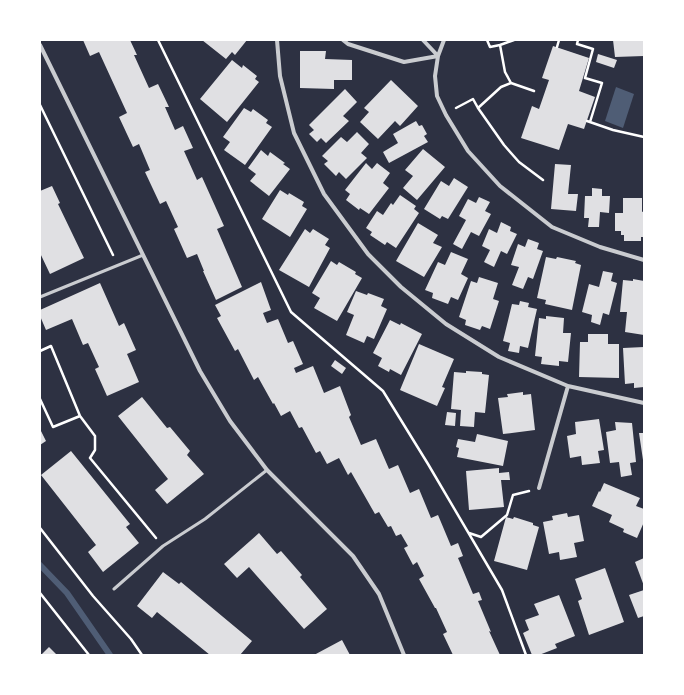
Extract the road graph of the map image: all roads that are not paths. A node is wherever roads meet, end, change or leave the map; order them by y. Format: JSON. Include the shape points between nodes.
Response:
{"nodes":[{"id":1,"x":278,"y":40,"type":"edge"},
{"id":2,"x":343,"y":40,"type":"edge"},
{"id":3,"x":423,"y":40,"type":"edge"},
{"id":4,"x":444,"y":40,"type":"edge"},
{"id":5,"x":40,"y":45,"type":"edge"},
{"id":6,"x":42,"y":53,"type":"edge"},
{"id":7,"x":438,"y":56,"type":"junction"},
{"id":8,"x":143,"y":255,"type":"junction"},
{"id":9,"x":644,"y":260,"type":"edge"},
{"id":10,"x":40,"y":297,"type":"edge"},
{"id":11,"x":568,"y":386,"type":"junction"},
{"id":12,"x":644,"y":403,"type":"edge"},
{"id":13,"x":267,"y":470,"type":"junction"},
{"id":14,"x":539,"y":488,"type":"road end"},
{"id":15,"x":114,"y":588,"type":"dead end"},
{"id":16,"x":404,"y":655,"type":"edge"}],
"edges":[{"from":1,"to":11,"type":"street","via":[[280,76],[294,133],[324,194],[368,254],[401,287],[446,324],[499,357]]},
{"from":2,"to":7,"type":"street","via":[[348,44],[404,62]]},
{"from":3,"to":7,"type":"street"},
{"from":4,"to":7,"type":"street"},
{"from":5,"to":6,"type":"street"},
{"from":6,"to":8,"type":"street"},
{"from":7,"to":9,"type":"street","via":[[435,76],[437,96],[446,115],[468,151],[500,186],[552,227],[600,247]]},
{"from":8,"to":10,"type":"lane"},
{"from":8,"to":13,"type":"street","via":[[200,371],[230,420]]},
{"from":11,"to":12,"type":"street"},
{"from":11,"to":14,"type":"street"},
{"from":13,"to":15,"type":"lane","via":[[205,519],[163,546]]},
{"from":13,"to":16,"type":"street","via":[[353,556],[379,594]]}]}
